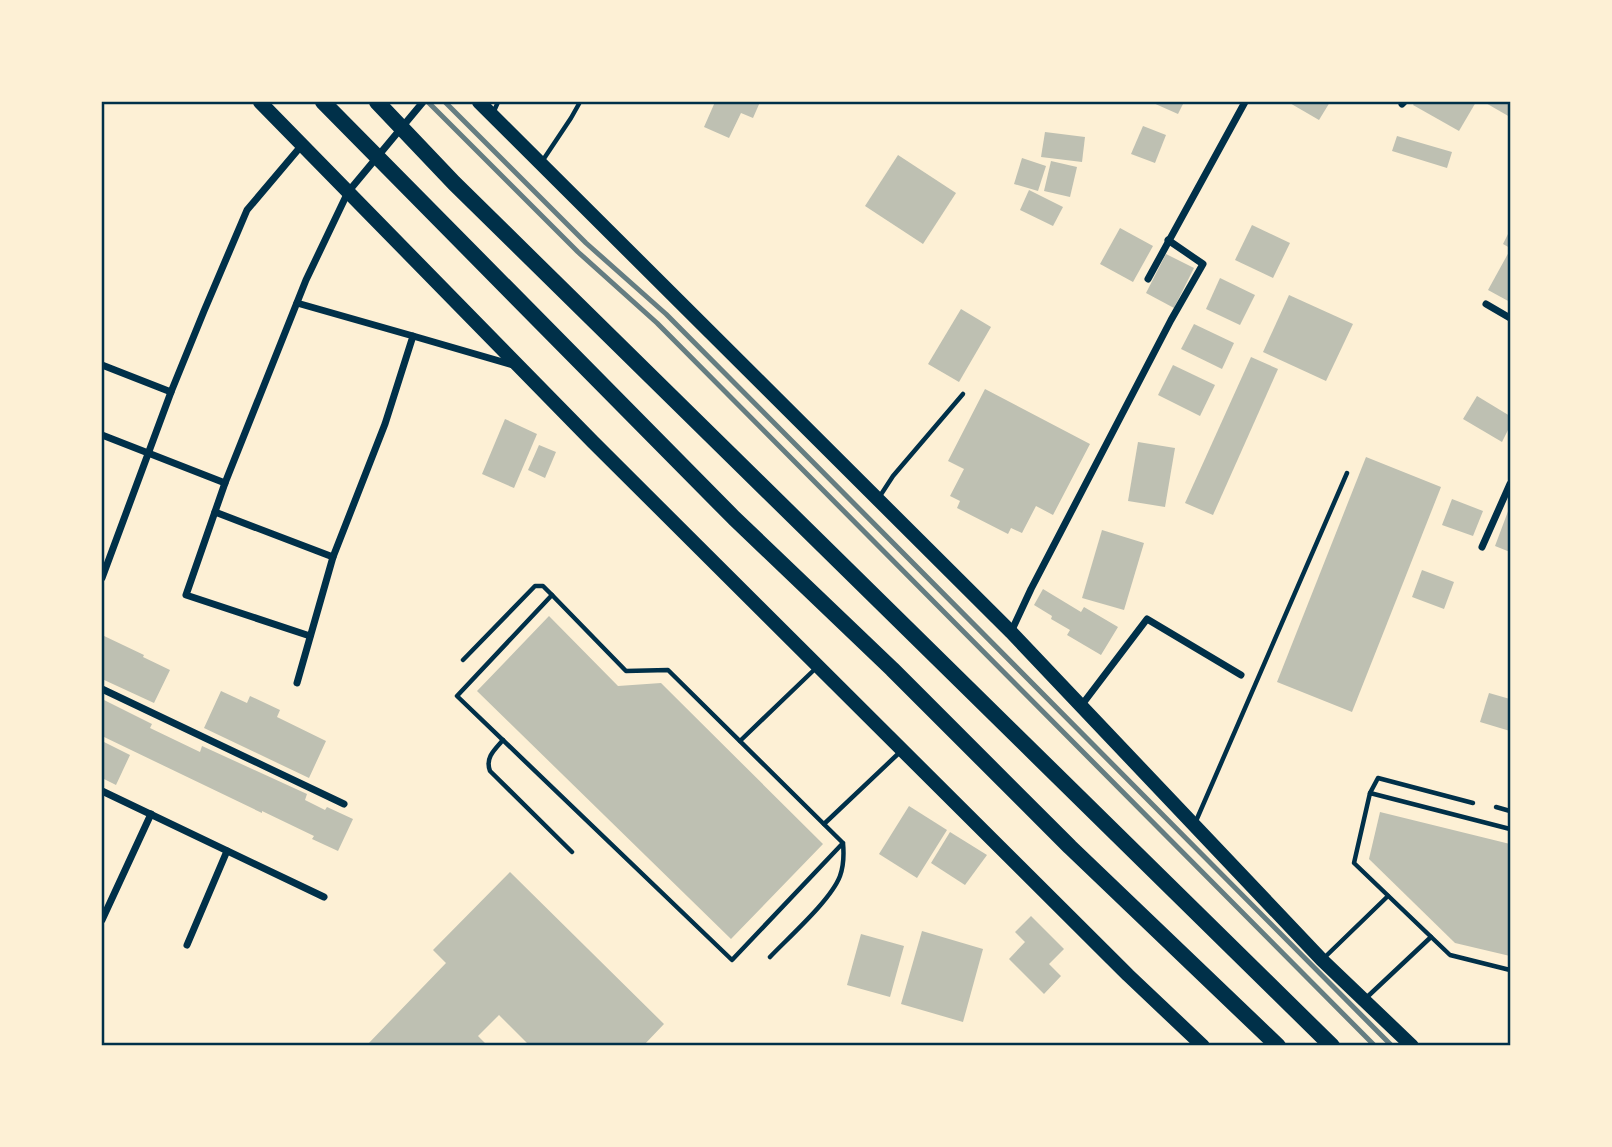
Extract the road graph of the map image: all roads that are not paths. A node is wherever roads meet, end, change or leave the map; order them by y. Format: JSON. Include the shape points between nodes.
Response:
{"nodes":[{"id":1,"x":260,"y":102,"type":"edge"},
{"id":2,"x":323,"y":102,"type":"edge"},
{"id":3,"x":377,"y":102,"type":"edge"},
{"id":4,"x":423,"y":102,"type":"edge"},
{"id":5,"x":479,"y":102,"type":"edge"},
{"id":6,"x":580,"y":102,"type":"edge"},
{"id":7,"x":1244,"y":102,"type":"edge"},
{"id":8,"x":495,"y":108,"type":"edge"},
{"id":9,"x":302,"y":145,"type":"junction"},
{"id":10,"x":541,"y":163,"type":"junction"},
{"id":11,"x":348,"y":192,"type":"junction"},
{"id":12,"x":1168,"y":240,"type":"junction"},
{"id":13,"x":1148,"y":279,"type":"dead end"},
{"id":14,"x":297,"y":303,"type":"junction"},
{"id":15,"x":1486,"y":304,"type":"dead end"},
{"id":16,"x":1510,"y":318,"type":"edge"},
{"id":17,"x":413,"y":336,"type":"junction"},
{"id":18,"x":519,"y":366,"type":"junction"},
{"id":19,"x":102,"y":367,"type":"edge"},
{"id":20,"x":171,"y":393,"type":"junction"},
{"id":21,"x":963,"y":394,"type":"dead end"},
{"id":22,"x":102,"y":435,"type":"edge"},
{"id":23,"x":149,"y":454,"type":"junction"},
{"id":24,"x":1346,"y":473,"type":"dead end"},
{"id":25,"x":225,"y":484,"type":"junction"},
{"id":26,"x":1510,"y":484,"type":"edge"},
{"id":27,"x":878,"y":499,"type":"junction"},
{"id":28,"x":215,"y":512,"type":"junction"},
{"id":29,"x":1482,"y":547,"type":"dead end"},
{"id":30,"x":333,"y":557,"type":"junction"},
{"id":31,"x":102,"y":579,"type":"edge"},
{"id":32,"x":552,"y":595,"type":"junction"},
{"id":33,"x":1011,"y":632,"type":"junction"},
{"id":34,"x":310,"y":636,"type":"junction"},
{"id":35,"x":463,"y":660,"type":"dead end"},
{"id":36,"x":818,"y":666,"type":"junction"},
{"id":37,"x":1241,"y":675,"type":"dead end"},
{"id":38,"x":297,"y":683,"type":"dead end"},
{"id":39,"x":102,"y":689,"type":"edge"},
{"id":40,"x":1081,"y":706,"type":"junction"},
{"id":41,"x":503,"y":740,"type":"junction"},
{"id":42,"x":740,"y":741,"type":"junction"},
{"id":43,"x":902,"y":750,"type":"junction"},
{"id":44,"x":102,"y":791,"type":"edge"},
{"id":45,"x":1370,"y":793,"type":"junction"},
{"id":46,"x":1473,"y":803,"type":"dead end"},
{"id":47,"x":344,"y":804,"type":"dead end"},
{"id":48,"x":1496,"y":807,"type":"dead end"},
{"id":49,"x":1510,"y":811,"type":"edge"},
{"id":50,"x":151,"y":814,"type":"junction"},
{"id":51,"x":824,"y":824,"type":"junction"},
{"id":52,"x":1194,"y":825,"type":"junction"},
{"id":53,"x":1510,"y":829,"type":"edge"},
{"id":54,"x":843,"y":843,"type":"junction"},
{"id":55,"x":228,"y":851,"type":"junction"},
{"id":56,"x":572,"y":852,"type":"dead end"},
{"id":57,"x":1388,"y":896,"type":"junction"},
{"id":58,"x":324,"y":897,"type":"dead end"},
{"id":59,"x":102,"y":920,"type":"edge"},
{"id":60,"x":1431,"y":937,"type":"junction"},
{"id":61,"x":187,"y":945,"type":"dead end"},
{"id":62,"x":770,"y":957,"type":"dead end"},
{"id":63,"x":1322,"y":960,"type":"junction"},
{"id":64,"x":1510,"y":970,"type":"edge"},
{"id":65,"x":1364,"y":1000,"type":"junction"},
{"id":66,"x":1203,"y":1045,"type":"edge"},
{"id":67,"x":1278,"y":1045,"type":"edge"},
{"id":68,"x":1332,"y":1045,"type":"edge"},
{"id":69,"x":1412,"y":1045,"type":"edge"}],
"edges":[{"from":1,"to":9,"type":"main road"},
{"from":2,"to":67,"type":"highway","via":[[734,518]]},
{"from":3,"to":68,"type":"highway","via":[[454,183]]},
{"from":4,"to":11,"type":"street"},
{"from":5,"to":8,"type":"main road"},
{"from":6,"to":10,"type":"lane"},
{"from":7,"to":12,"type":"street"},
{"from":8,"to":10,"type":"main road"},
{"from":9,"to":11,"type":"main road"},
{"from":9,"to":20,"type":"street","via":[[247,210]]},
{"from":10,"to":27,"type":"main road"},
{"from":11,"to":14,"type":"street"},
{"from":11,"to":18,"type":"main road"},
{"from":12,"to":13,"type":"street"},
{"from":12,"to":33,"type":"street","via":[[1203,264]]},
{"from":14,"to":17,"type":"street"},
{"from":14,"to":25,"type":"street"},
{"from":15,"to":16,"type":"street"},
{"from":17,"to":18,"type":"street"},
{"from":17,"to":30,"type":"street","via":[[385,424]]},
{"from":18,"to":36,"type":"main road"},
{"from":19,"to":20,"type":"street"},
{"from":20,"to":23,"type":"street"},
{"from":21,"to":27,"type":"lane"},
{"from":22,"to":23,"type":"street"},
{"from":23,"to":25,"type":"street"},
{"from":23,"to":31,"type":"street"},
{"from":24,"to":52,"type":"lane"},
{"from":25,"to":28,"type":"street"},
{"from":26,"to":29,"type":"street"},
{"from":27,"to":33,"type":"main road"},
{"from":28,"to":30,"type":"street"},
{"from":28,"to":34,"type":"street","via":[[186,594]]},
{"from":30,"to":34,"type":"street"},
{"from":32,"to":35,"type":"lane","via":[[543,586],[534,586]]},
{"from":32,"to":41,"type":"lane","via":[[457,696]]},
{"from":32,"to":42,"type":"lane","via":[[626,671],[668,670]]},
{"from":33,"to":40,"type":"main road"},
{"from":34,"to":38,"type":"street"},
{"from":36,"to":42,"type":"lane"},
{"from":36,"to":43,"type":"main road"},
{"from":37,"to":40,"type":"street","via":[[1147,619]]},
{"from":39,"to":47,"type":"street"},
{"from":40,"to":52,"type":"main road"},
{"from":41,"to":54,"type":"lane","via":[[732,960]]},
{"from":41,"to":56,"type":"lane","via":[[490,755],[490,771]]},
{"from":42,"to":51,"type":"lane"},
{"from":43,"to":51,"type":"lane"},
{"from":43,"to":66,"type":"main road"},
{"from":44,"to":50,"type":"street"},
{"from":45,"to":46,"type":"lane","via":[[1378,778]]},
{"from":45,"to":53,"type":"lane"},
{"from":45,"to":57,"type":"lane","via":[[1354,863]]},
{"from":48,"to":49,"type":"lane"},
{"from":50,"to":55,"type":"street"},
{"from":50,"to":59,"type":"street"},
{"from":51,"to":54,"type":"lane"},
{"from":52,"to":63,"type":"main road"},
{"from":54,"to":62,"type":"lane","via":[[840,877],[830,894]]},
{"from":55,"to":58,"type":"street"},
{"from":55,"to":61,"type":"street"},
{"from":57,"to":60,"type":"lane"},
{"from":57,"to":63,"type":"lane"},
{"from":60,"to":64,"type":"lane","via":[[1450,955]]},
{"from":60,"to":65,"type":"lane"},
{"from":63,"to":65,"type":"main road"},
{"from":65,"to":69,"type":"main road"}]}
